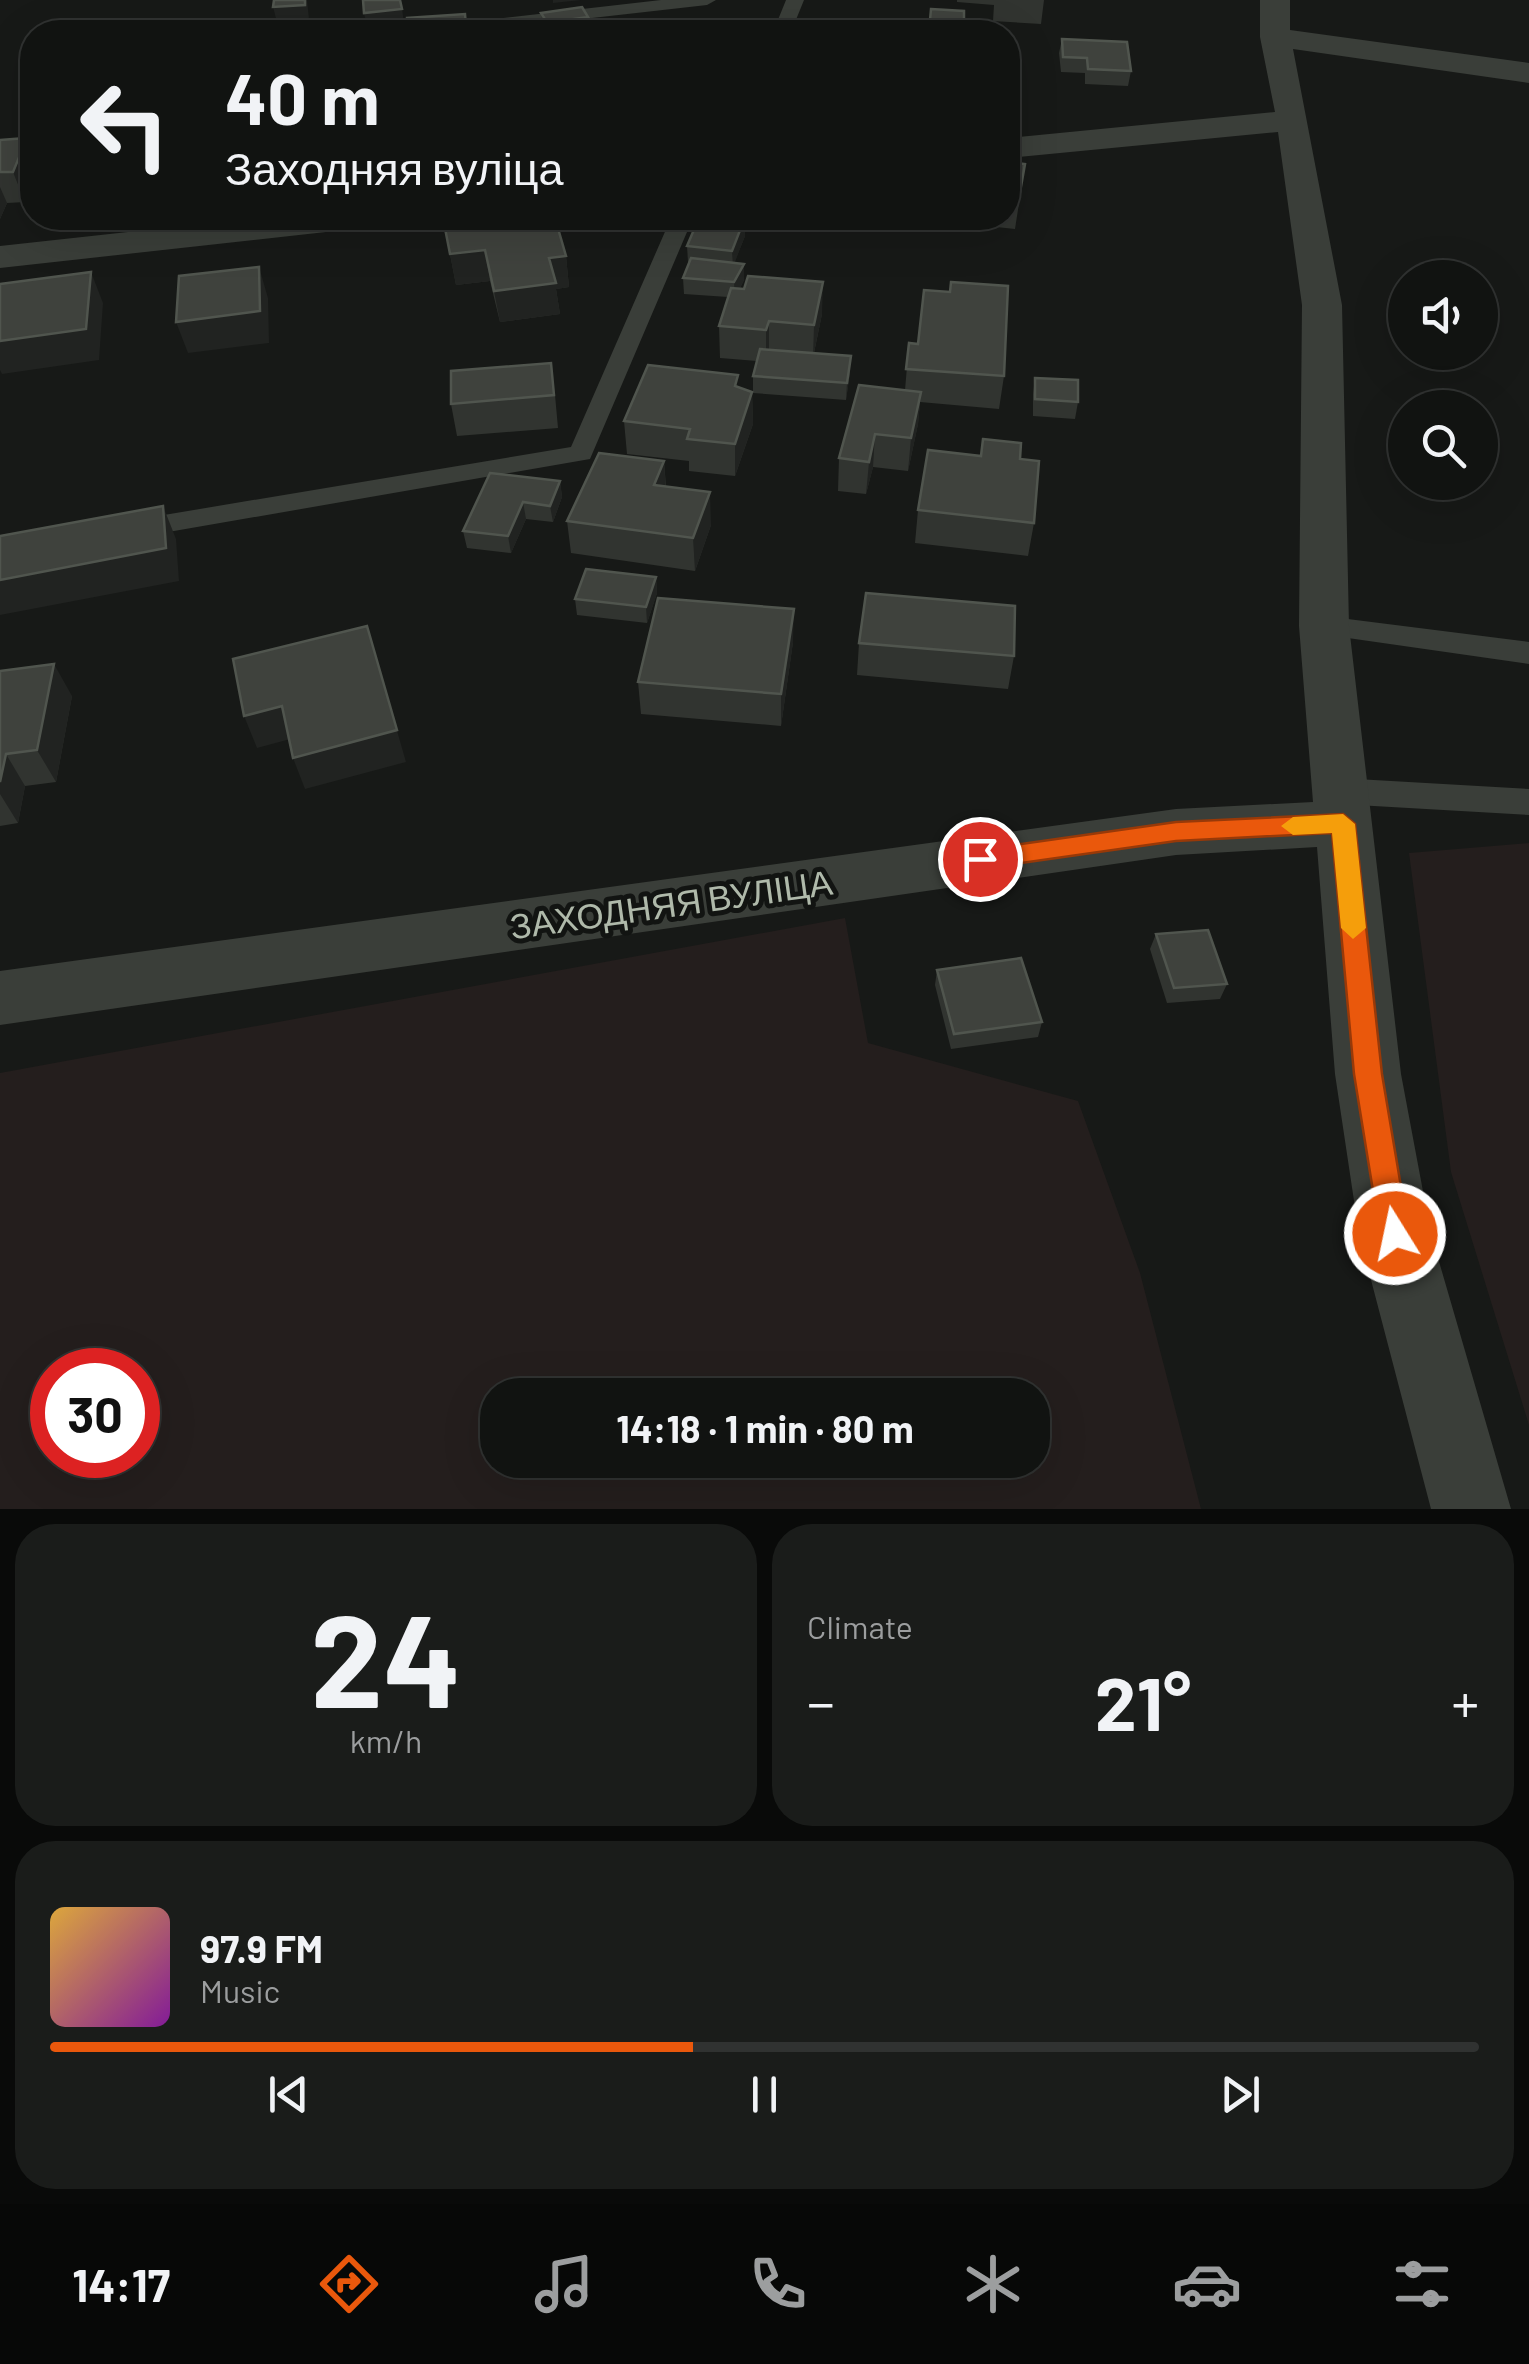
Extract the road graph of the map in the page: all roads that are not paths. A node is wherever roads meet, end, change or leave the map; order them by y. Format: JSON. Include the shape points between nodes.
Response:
{"nodes":[{"id":1,"x":707,"y":0,"type":"edge"},
{"id":2,"x":1275,"y":0,"type":"edge"},
{"id":3,"x":531,"y":20,"type":"edge"},
{"id":4,"x":1275,"y":37,"type":"junction"},
{"id":5,"x":1529,"y":73,"type":"edge"},
{"id":6,"x":1293,"y":120,"type":"junction"},
{"id":7,"x":1020,"y":147,"type":"edge"},
{"id":8,"x":244,"y":230,"type":"edge"},
{"id":9,"x":677,"y":230,"type":"edge"},
{"id":10,"x":0,"y":257,"type":"edge"},
{"id":11,"x":97,"y":535,"type":"edge"},
{"id":12,"x":1324,"y":626,"type":"junction"},
{"id":13,"x":1529,"y":654,"type":"edge"},
{"id":14,"x":1529,"y":802,"type":"edge"},
{"id":15,"x":1341,"y":807,"type":"junction"},
{"id":16,"x":0,"y":998,"type":"edge"},
{"id":17,"x":1472,"y":1509,"type":"edge"}],
"edges":[{"from":1,"to":3,"type":"lane"},
{"from":2,"to":4,"type":"street"},
{"from":4,"to":5,"type":"street"},
{"from":4,"to":6,"type":"street"},
{"from":6,"to":7,"type":"street"},
{"from":6,"to":12,"type":"street","via":[[1322,304]]},
{"from":8,"to":10,"type":"street"},
{"from":9,"to":11,"type":"lane","via":[[581,453]]},
{"from":12,"to":13,"type":"lane"},
{"from":12,"to":15,"type":"street"},
{"from":14,"to":15,"type":"lane"},
{"from":15,"to":16,"type":"street","name":"ЗАХОДНЯЯ ВУЛІЦА"},
{"from":15,"to":17,"type":"street","via":[[1368,1074],[1395,1234]]}]}
